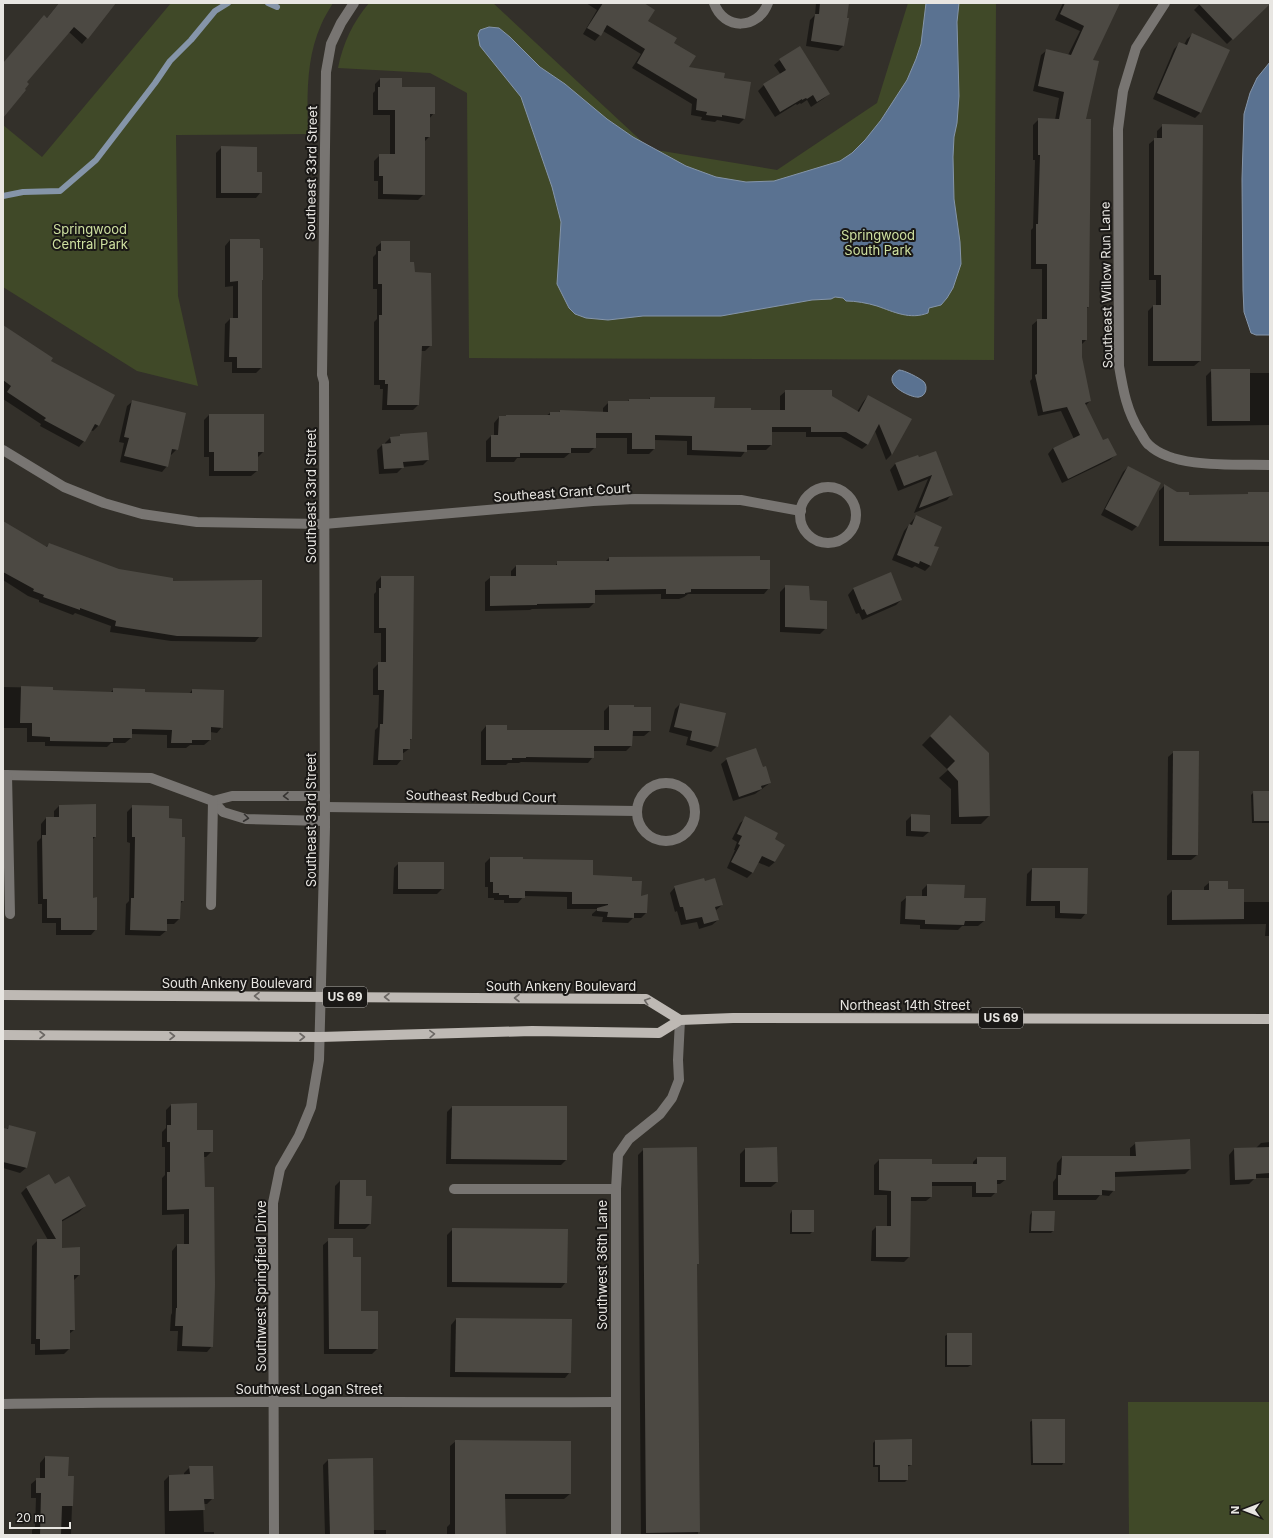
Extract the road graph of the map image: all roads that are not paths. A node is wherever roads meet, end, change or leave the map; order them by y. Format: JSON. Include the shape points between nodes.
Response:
{"nodes":[{"id":1,"x":354,"y":3,"type":"edge"},
{"id":2,"x":714,"y":3,"type":"edge"},
{"id":3,"x":768,"y":3,"type":"edge"},
{"id":4,"x":1165,"y":3,"type":"edge"},
{"id":5,"x":3,"y":450,"type":"edge"},
{"id":6,"x":1270,"y":465,"type":"edge"},
{"id":7,"x":801,"y":511,"type":"junction"},
{"id":8,"x":324,"y":524,"type":"junction"},
{"id":9,"x":5,"y":775,"type":"edge"},
{"id":10,"x":213,"y":801,"type":"junction"},
{"id":11,"x":325,"y":802,"type":"junction"},
{"id":12,"x":637,"y":811,"type":"junction"},
{"id":13,"x":325,"y":821,"type":"junction"},
{"id":14,"x":210,"y":905,"type":"dead end"},
{"id":15,"x":10,"y":914,"type":"dead end"},
{"id":16,"x":3,"y":995,"type":"edge"},
{"id":17,"x":321,"y":997,"type":"junction"},
{"id":18,"x":1270,"y":1019,"type":"edge"},
{"id":19,"x":680,"y":1020,"type":"junction"},
{"id":20,"x":3,"y":1035,"type":"edge"},
{"id":21,"x":320,"y":1037,"type":"junction"},
{"id":22,"x":454,"y":1189,"type":"dead end"},
{"id":23,"x":616,"y":1189,"type":"junction"},
{"id":24,"x":273,"y":1402,"type":"junction"},
{"id":25,"x":615,"y":1402,"type":"junction"},
{"id":26,"x":3,"y":1404,"type":"edge"},
{"id":27,"x":274,"y":1535,"type":"edge"},
{"id":28,"x":616,"y":1535,"type":"edge"}],
"edges":[{"from":1,"to":8,"type":"street","name":"Southeast 33rd Street","via":[[331,44],[326,72],[322,375]]},
{"from":2,"to":3,"type":"street","via":[[725,19],[742,24],[761,16]]},
{"from":4,"to":6,"type":"street","name":"Southeast Willow Run Lane","via":[[1136,48],[1123,91],[1118,129],[1119,366],[1123,394],[1133,421],[1148,445],[1169,458],[1204,464]]},
{"from":5,"to":8,"type":"street","name":"Southeast Grant Court","via":[[64,487],[104,503],[142,514],[197,522]]},
{"from":7,"to":7,"type":"street","via":[[801,520],[806,532],[825,543],[838,541],[848,534],[856,519],[856,509],[852,500],[837,488],[827,487],[810,494]]},
{"from":7,"to":8,"type":"street","name":"Southeast Grant Court","via":[[741,500],[635,499]]},
{"from":8,"to":11,"type":"street","name":"Southeast 33rd Street"},
{"from":9,"to":10,"type":"street","via":[[151,778]]},
{"from":9,"to":15,"type":"street"},
{"from":11,"to":10,"type":"street","name":"Southeast Redbud Court","one_way":true,"via":[[232,796]]},
{"from":10,"to":13,"type":"street","one_way":true,"via":[[223,812],[246,819]]},
{"from":10,"to":14,"type":"street"},
{"from":11,"to":12,"type":"street","name":"Southeast Redbud Court"},
{"from":11,"to":13,"type":"street","name":"Southeast 33rd Street"},
{"from":12,"to":12,"type":"street","via":[[638,821],[645,833],[666,842],[684,836],[691,829],[696,811],[694,801],[688,793],[681,786],[671,783],[661,783],[644,793]]},
{"from":13,"to":17,"type":"street","name":"Southeast 33rd Street"},
{"from":17,"to":16,"type":"main road","name":"South Ankeny Boulevard","number":"US 69","one_way":true},
{"from":19,"to":17,"type":"main road","name":"South Ankeny Boulevard","number":"US 69","one_way":true,"via":[[646,999]]},
{"from":17,"to":21,"type":"street","name":"Southwest Springfield Drive"},
{"from":18,"to":19,"type":"main road","name":"Northeast 14th Street","number":"US 69"},
{"from":21,"to":19,"type":"main road","number":"US 69","one_way":true,"via":[[532,1031],[659,1033]]},
{"from":19,"to":23,"type":"street","name":"Southwest 36th Lane","via":[[679,1080],[672,1098],[660,1114],[629,1139],[618,1155]]},
{"from":20,"to":21,"type":"main road","number":"US 69","one_way":true},
{"from":21,"to":24,"type":"street","name":"Southwest Springfield Drive","via":[[312,1106],[280,1169],[273,1202]]},
{"from":22,"to":23,"type":"street"},
{"from":23,"to":25,"type":"street","name":"Southwest 36th Lane"},
{"from":24,"to":25,"type":"street","name":"Southwest Logan Street"},
{"from":24,"to":26,"type":"street","name":"Southwest Logan Street"},
{"from":24,"to":27,"type":"street","name":"Southwest Springfield Drive"},
{"from":25,"to":28,"type":"street","name":"Southwest 36th Lane"}]}
